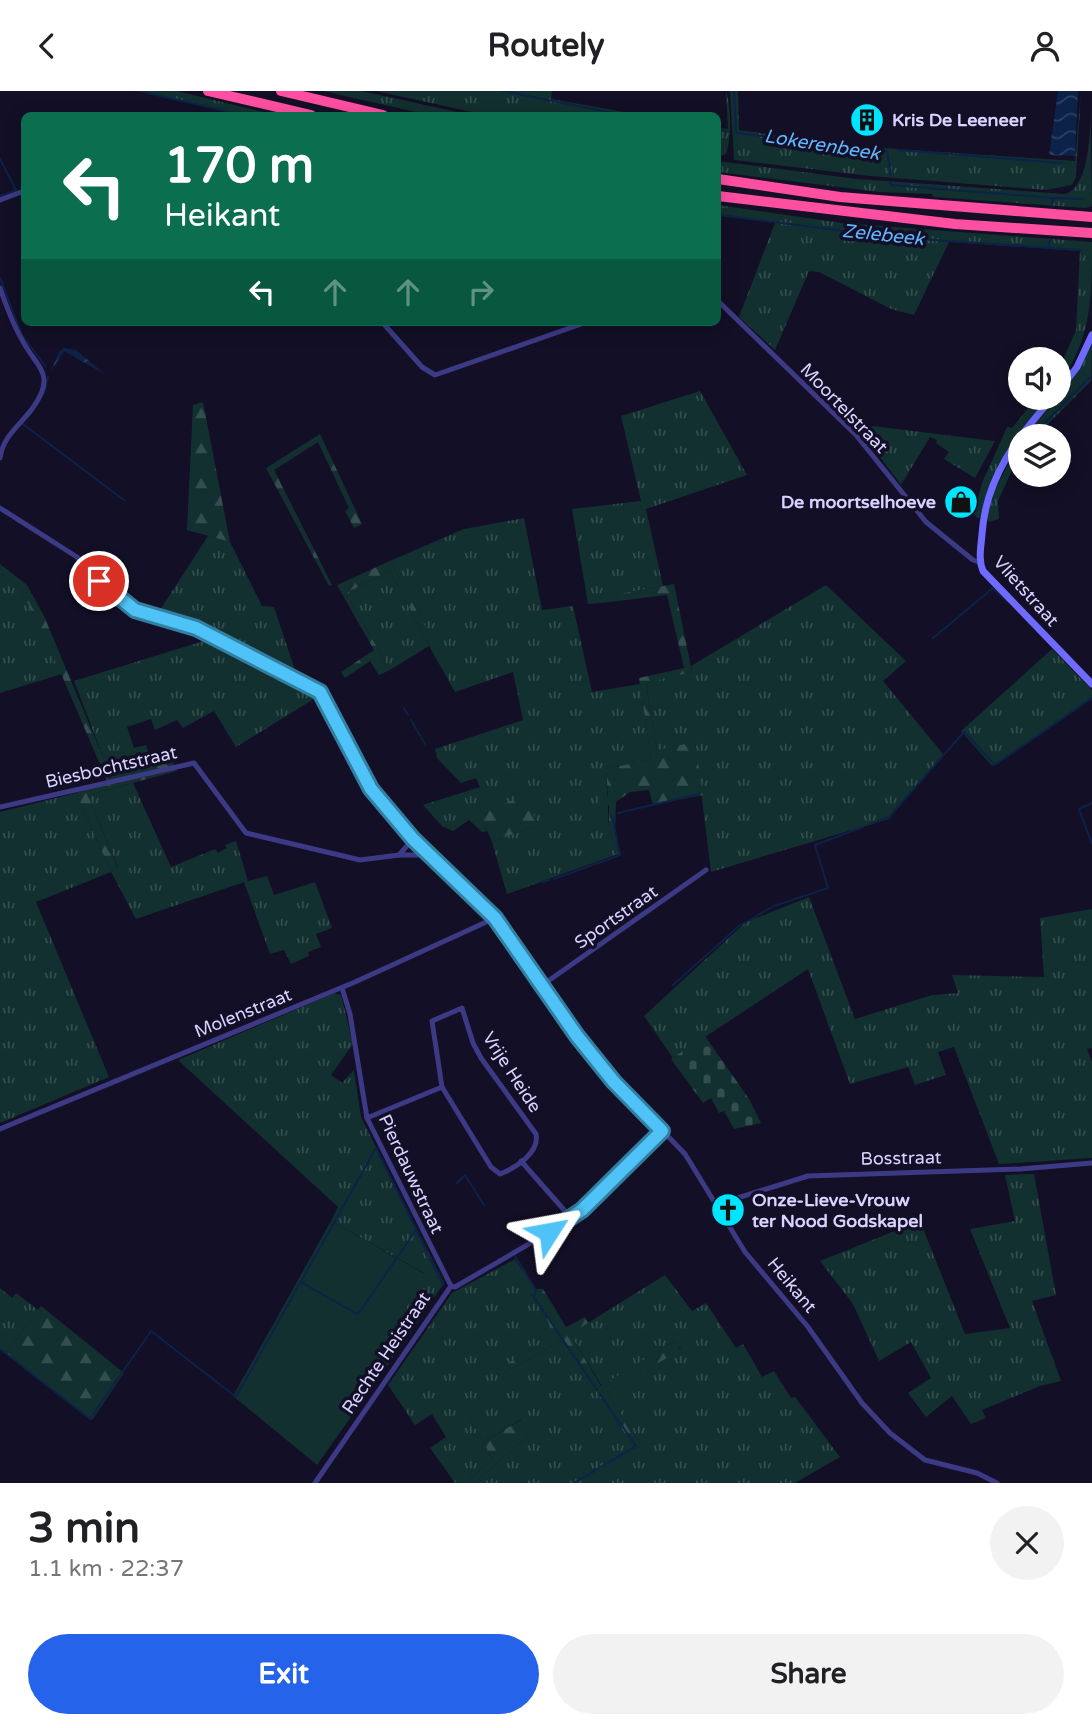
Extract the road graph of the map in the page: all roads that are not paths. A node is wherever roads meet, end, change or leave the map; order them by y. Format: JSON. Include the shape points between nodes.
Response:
{"nodes":[{"id":1,"x":208,"y":91,"type":"edge"},
{"id":2,"x":281,"y":91,"type":"edge"},
{"id":3,"x":298,"y":112,"type":"edge"},
{"id":4,"x":370,"y":112,"type":"edge"},
{"id":5,"x":721,"y":179,"type":"edge"},
{"id":6,"x":21,"y":192,"type":"edge"},
{"id":7,"x":721,"y":196,"type":"edge"},
{"id":8,"x":0,"y":200,"type":"edge"},
{"id":9,"x":1092,"y":217,"type":"edge"},
{"id":10,"x":1092,"y":233,"type":"edge"},
{"id":11,"x":0,"y":288,"type":"edge"},
{"id":12,"x":721,"y":304,"type":"edge"},
{"id":13,"x":386,"y":326,"type":"edge"},
{"id":14,"x":576,"y":326,"type":"edge"},
{"id":15,"x":1092,"y":335,"type":"edge"},
{"id":16,"x":1071,"y":375,"type":"edge"},
{"id":17,"x":1043,"y":410,"type":"edge"},
{"id":18,"x":0,"y":457,"type":"edge"},
{"id":19,"x":0,"y":508,"type":"edge"},
{"id":20,"x":979,"y":562,"type":"junction"},
{"id":21,"x":1092,"y":684,"type":"edge"},
{"id":22,"x":0,"y":807,"type":"edge"},
{"id":23,"x":413,"y":839,"type":"junction"},
{"id":24,"x":400,"y":855,"type":"junction"},
{"id":25,"x":430,"y":855,"type":"junction"},
{"id":26,"x":706,"y":870,"type":"dead end"},
{"id":27,"x":495,"y":918,"type":"junction"},
{"id":28,"x":541,"y":986,"type":"junction"},
{"id":29,"x":342,"y":988,"type":"junction"},
{"id":30,"x":442,"y":1087,"type":"junction"},
{"id":31,"x":368,"y":1118,"type":"junction"},
{"id":32,"x":0,"y":1129,"type":"edge"},
{"id":33,"x":662,"y":1131,"type":"junction"},
{"id":34,"x":521,"y":1161,"type":"junction"},
{"id":35,"x":1092,"y":1163,"type":"edge"},
{"id":36,"x":715,"y":1205,"type":"junction"},
{"id":37,"x":572,"y":1219,"type":"junction"},
{"id":38,"x":451,"y":1286,"type":"junction"},
{"id":39,"x":315,"y":1483,"type":"edge"},
{"id":40,"x":997,"y":1483,"type":"edge"}],
"edges":[{"from":1,"to":3,"type":"highway"},
{"from":2,"to":4,"type":"highway"},
{"from":5,"to":9,"type":"highway","via":[[853,198]]},
{"from":6,"to":8,"type":"street"},
{"from":7,"to":10,"type":"highway","via":[[955,224]]},
{"from":11,"to":18,"type":"street","via":[[13,323],[45,378],[35,404],[4,442]]},
{"from":12,"to":20,"type":"street","name":"Moortelstraat","via":[[856,435],[926,522]]},
{"from":13,"to":14,"type":"street","via":[[435,375]]},
{"from":15,"to":16,"type":"street"},
{"from":17,"to":20,"type":"street","name":"Vlietstraat","via":[[1001,464],[985,509]]},
{"from":19,"to":23,"type":"street","name":"Heikant","via":[[76,557],[111,594],[135,610],[196,628],[320,692],[371,789]]},
{"from":20,"to":21,"type":"street","name":"Vlietstraat"},
{"from":22,"to":24,"type":"street","name":"Biesbochtstraat","via":[[194,763],[246,833],[360,860]]},
{"from":23,"to":24,"type":"street"},
{"from":23,"to":25,"type":"street","name":"Heikant"},
{"from":24,"to":25,"type":"street","name":"Biesbochtstraat"},
{"from":25,"to":27,"type":"street","name":"Heikant"},
{"from":26,"to":28,"type":"street","name":"Sportstraat"},
{"from":27,"to":28,"type":"street","name":"Heikant"},
{"from":27,"to":29,"type":"street","name":"Molenstraat"},
{"from":28,"to":33,"type":"street","name":"Heikant","via":[[604,1070]]},
{"from":29,"to":31,"type":"street","name":"Pierdauwstraat"},
{"from":29,"to":32,"type":"street","name":"Molenstraat"},
{"from":30,"to":31,"type":"street"},
{"from":30,"to":34,"type":"street","name":"Vrije Heide","via":[[495,1172],[509,1170]]},
{"from":30,"to":34,"type":"street","name":"Vrije Heide","via":[[432,1021],[462,1008],[481,1058],[536,1134],[534,1149]]},
{"from":31,"to":38,"type":"street","name":"Pierdauwstraat"},
{"from":33,"to":36,"type":"street","name":"Heikant","via":[[685,1154]]},
{"from":33,"to":37,"type":"street","name":"Rechte Heistraat"},
{"from":34,"to":37,"type":"street"},
{"from":35,"to":36,"type":"street","name":"Bosstraat","via":[[808,1176]]},
{"from":36,"to":40,"type":"street","name":"Heikant","via":[[745,1252],[890,1433],[925,1460]]},
{"from":37,"to":38,"type":"street","name":"Rechte Heistraat"},
{"from":38,"to":39,"type":"street","name":"Rechte Heistraat"}]}
